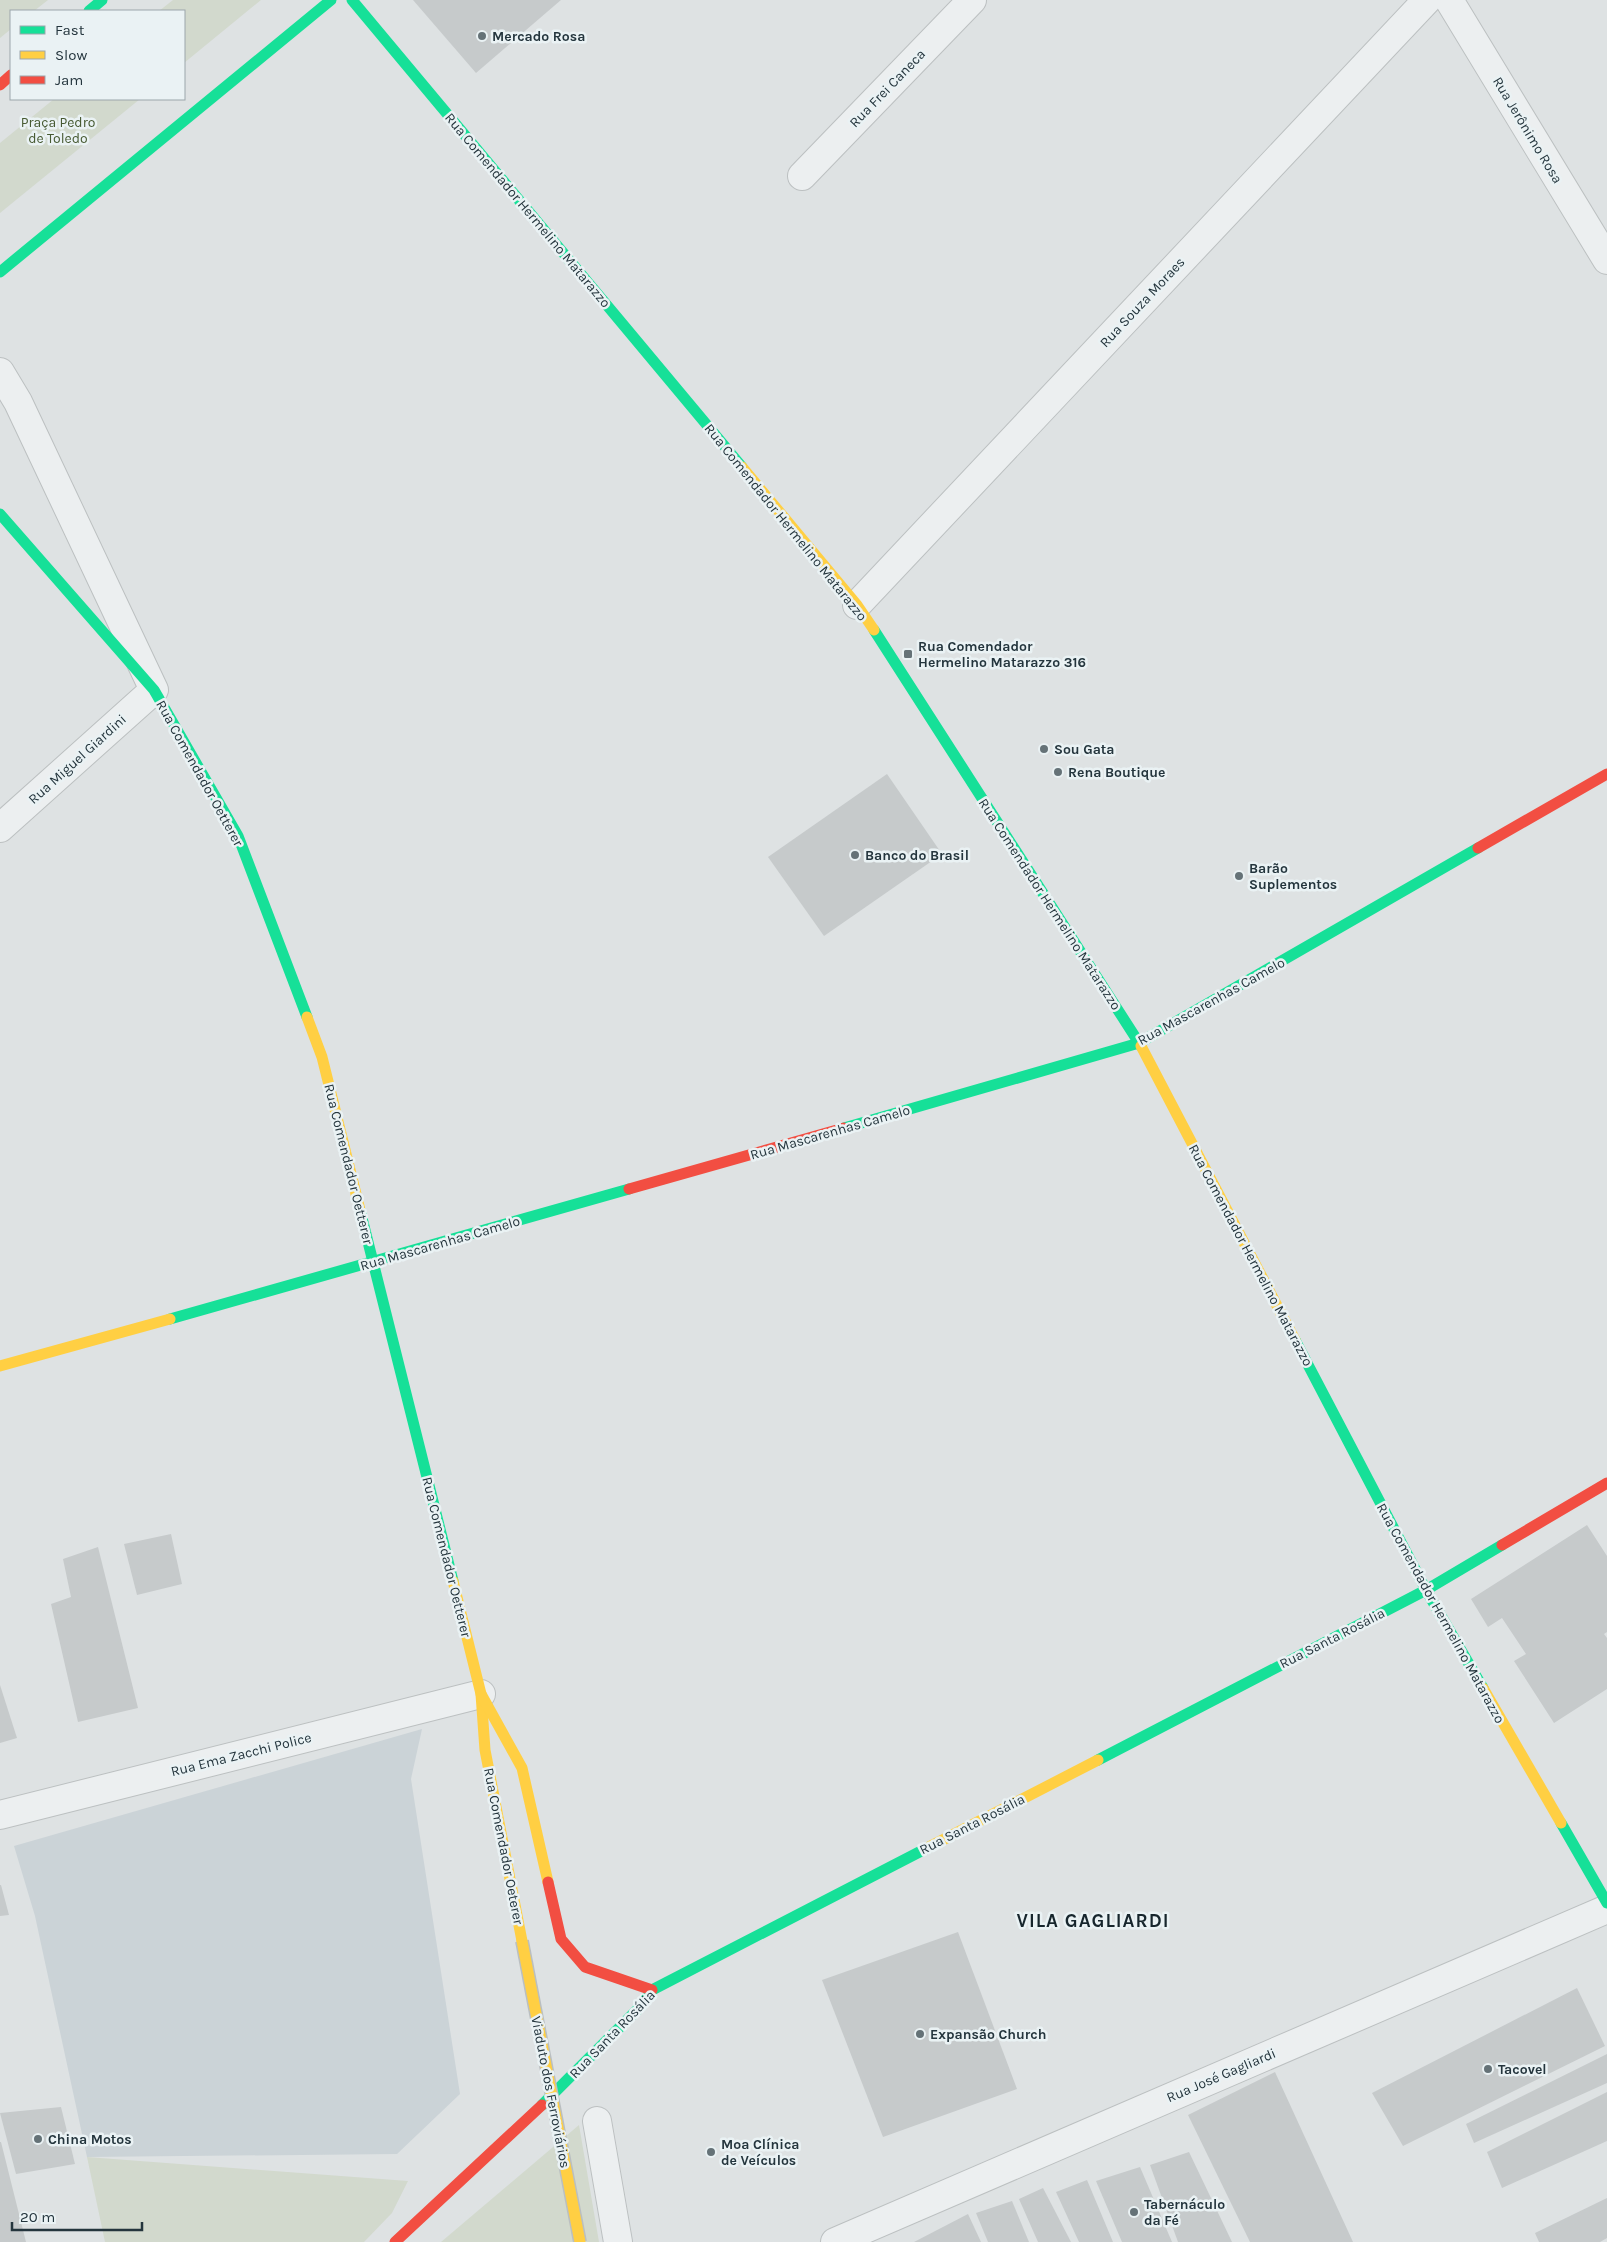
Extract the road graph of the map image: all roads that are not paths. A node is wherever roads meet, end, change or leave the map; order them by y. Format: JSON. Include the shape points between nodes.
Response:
{"nodes":[{"id":1,"x":102,"y":0,"type":"edge"},
{"id":2,"x":331,"y":0,"type":"edge"},
{"id":3,"x":352,"y":0,"type":"edge"},
{"id":4,"x":972,"y":0,"type":"edge"},
{"id":5,"x":1427,"y":0,"type":"edge"},
{"id":6,"x":1449,"y":0,"type":"edge"},
{"id":7,"x":90,"y":10,"type":"edge"},
{"id":8,"x":10,"y":76,"type":"edge"},
{"id":9,"x":0,"y":85,"type":"edge"},
{"id":10,"x":802,"y":176,"type":"dead end"},
{"id":11,"x":1607,"y":260,"type":"edge"},
{"id":12,"x":0,"y":272,"type":"edge"},
{"id":13,"x":0,"y":372,"type":"edge"},
{"id":14,"x":0,"y":514,"type":"edge"},
{"id":15,"x":857,"y":605,"type":"junction"},
{"id":16,"x":154,"y":690,"type":"junction"},
{"id":17,"x":1607,"y":774,"type":"edge"},
{"id":18,"x":0,"y":828,"type":"edge"},
{"id":19,"x":1139,"y":1043,"type":"junction"},
{"id":20,"x":374,"y":1261,"type":"junction"},
{"id":21,"x":0,"y":1366,"type":"edge"},
{"id":22,"x":1607,"y":1483,"type":"edge"},
{"id":23,"x":1426,"y":1590,"type":"junction"},
{"id":24,"x":481,"y":1694,"type":"junction"},
{"id":25,"x":485,"y":1750,"type":"joint"},
{"id":26,"x":0,"y":1815,"type":"edge"},
{"id":27,"x":1607,"y":1903,"type":"edge"},
{"id":28,"x":1607,"y":1909,"type":"edge"},
{"id":29,"x":522,"y":1941,"type":"joint"},
{"id":30,"x":652,"y":1990,"type":"junction"},
{"id":31,"x":596,"y":2121,"type":"dead end"},
{"id":32,"x":395,"y":2242,"type":"edge"},
{"id":33,"x":580,"y":2242,"type":"edge"},
{"id":34,"x":618,"y":2242,"type":"edge"},
{"id":35,"x":835,"y":2242,"type":"edge"}],
"edges":[{"from":1,"to":7,"type":"main road"},
{"from":2,"to":12,"type":"main road"},
{"from":3,"to":15,"type":"main road","name":"Rua Comendador Hermelino Matarazzo"},
{"from":4,"to":10,"type":"street","name":"Rua Frei Caneca"},
{"from":5,"to":15,"type":"street","name":"Rua Souza Moraes"},
{"from":6,"to":11,"type":"street","name":"Rua Jerônimo Rosa"},
{"from":8,"to":9,"type":"main road"},
{"from":13,"to":16,"type":"street","name":"Rua Comendador Oetterer","via":[[18,402]]},
{"from":14,"to":16,"type":"main road","name":"Rua Comendador Oetterer"},
{"from":15,"to":19,"type":"main road","name":"Rua Comendador Hermelino Matarazzo"},
{"from":16,"to":18,"type":"street","name":"Rua Miguel Giardini"},
{"from":16,"to":20,"type":"main road","name":"Rua Comendador Oetterer","via":[[238,836],[249,863],[322,1057]]},
{"from":17,"to":19,"type":"main road","name":"Rua Mascarenhas Camelo"},
{"from":19,"to":20,"type":"main road","name":"Rua Mascarenhas Camelo"},
{"from":19,"to":23,"type":"main road","name":"Rua Comendador Hermelino Matarazzo"},
{"from":20,"to":21,"type":"main road","name":"Rua Mascarenhas Camelo"},
{"from":20,"to":24,"type":"main road","name":"Rua Comendador Oetterer"},
{"from":22,"to":23,"type":"main road","name":"Rua Santa Rosália"},
{"from":23,"to":27,"type":"main road","name":"Rua Comendador Hermelino Matarazzo"},
{"from":23,"to":30,"type":"main road","name":"Rua Santa Rosália"},
{"from":24,"to":25,"type":"main road","name":"Rua Comendador Oetterer"},
{"from":24,"to":26,"type":"street","name":"Rua Ema Zacchi Police"},
{"from":24,"to":30,"type":"main road","name":"Rua Comendador Oetterer","via":[[522,1768],[561,1938],[585,1967]]},
{"from":25,"to":29,"type":"main road","name":"Rua Comendador Oeterer"},
{"from":28,"to":35,"type":"street","name":"Rua José Gagliardi"},
{"from":29,"to":33,"type":"main road","name":"Viaduto dos Ferroviários","bridge":true},
{"from":30,"to":32,"type":"main road","name":"Rua Santa Rosália","via":[[642,2006],[518,2129]]},
{"from":31,"to":34,"type":"street"}]}
